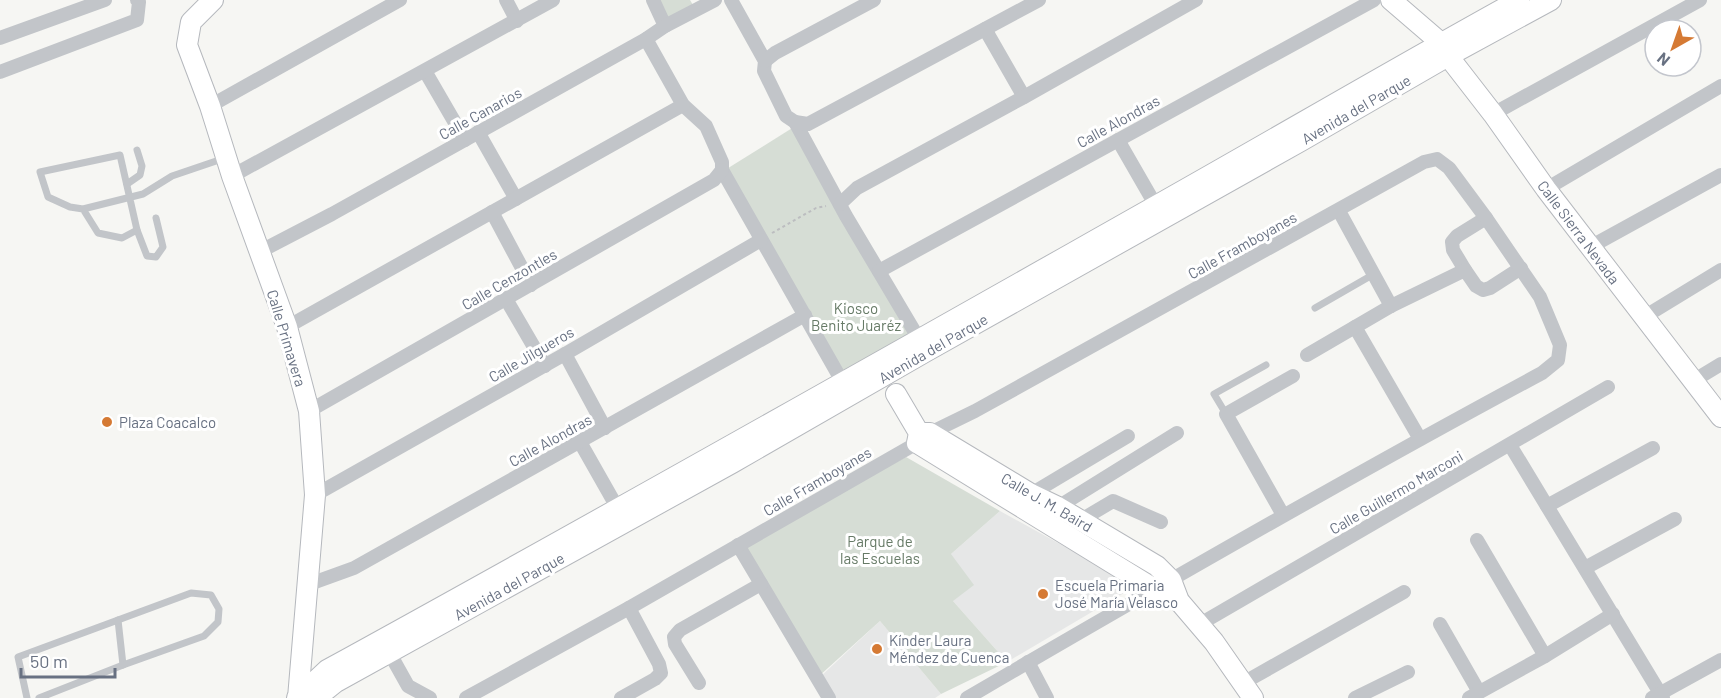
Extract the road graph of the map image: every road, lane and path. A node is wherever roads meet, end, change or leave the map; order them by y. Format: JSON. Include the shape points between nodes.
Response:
{"nodes":[{"id":1,"x":105,"y":0,"type":"edge"},
{"id":2,"x":137,"y":0,"type":"edge"},
{"id":3,"x":213,"y":0,"type":"edge"},
{"id":4,"x":400,"y":0,"type":"edge"},
{"id":5,"x":506,"y":0,"type":"edge"},
{"id":6,"x":554,"y":0,"type":"edge"},
{"id":7,"x":653,"y":0,"type":"edge"},
{"id":8,"x":715,"y":0,"type":"edge"},
{"id":9,"x":731,"y":0,"type":"edge"},
{"id":10,"x":874,"y":0,"type":"edge"},
{"id":11,"x":1039,"y":0,"type":"edge"},
{"id":12,"x":1196,"y":0,"type":"edge"},
{"id":13,"x":1374,"y":0,"type":"edge"},
{"id":14,"x":1519,"y":0,"type":"edge"},
{"id":15,"x":1551,"y":0,"type":"edge"},
{"id":16,"x":1700,"y":0,"type":"edge"},
{"id":17,"x":1398,"y":2,"type":"edge"},
{"id":18,"x":693,"y":5,"type":"edge"},
{"id":19,"x":517,"y":21,"type":"junction"},
{"id":20,"x":666,"y":26,"type":"junction"},
{"id":21,"x":985,"y":30,"type":"junction"},
{"id":22,"x":0,"y":38,"type":"edge"},
{"id":23,"x":646,"y":39,"type":"junction"},
{"id":24,"x":1444,"y":50,"type":"junction"},
{"id":25,"x":765,"y":61,"type":"junction"},
{"id":26,"x":425,"y":71,"type":"junction"},
{"id":27,"x":0,"y":72,"type":"edge"},
{"id":28,"x":1721,"y":86,"type":"edge"},
{"id":29,"x":1024,"y":97,"type":"junction"},
{"id":30,"x":683,"y":105,"type":"junction"},
{"id":31,"x":210,"y":106,"type":"junction"},
{"id":32,"x":1493,"y":114,"type":"junction"},
{"id":33,"x":795,"y":122,"type":"junction"},
{"id":34,"x":478,"y":132,"type":"junction"},
{"id":35,"x":465,"y":140,"type":"junction"},
{"id":36,"x":1118,"y":140,"type":"junction"},
{"id":37,"x":136,"y":150,"type":"dead end"},
{"id":38,"x":229,"y":167,"type":"junction"},
{"id":39,"x":722,"y":170,"type":"junction"},
{"id":40,"x":1721,"y":175,"type":"edge"},
{"id":41,"x":127,"y":184,"type":"junction"},
{"id":42,"x":1546,"y":189,"type":"junction"},
{"id":43,"x":129,"y":197,"type":"junction"},
{"id":44,"x":516,"y":199,"type":"junction"},
{"id":45,"x":840,"y":204,"type":"junction"},
{"id":46,"x":1156,"y":206,"type":"junction"},
{"id":47,"x":83,"y":208,"type":"junction"},
{"id":48,"x":1339,"y":210,"type":"junction"},
{"id":49,"x":492,"y":212,"type":"junction"},
{"id":50,"x":156,"y":218,"type":"dead end"},
{"id":51,"x":1486,"y":218,"type":"junction"},
{"id":52,"x":137,"y":230,"type":"junction"},
{"id":53,"x":761,"y":240,"type":"junction"},
{"id":54,"x":1590,"y":247,"type":"junction"},
{"id":55,"x":259,"y":252,"type":"junction"},
{"id":56,"x":1521,"y":268,"type":"junction"},
{"id":57,"x":1465,"y":270,"type":"junction"},
{"id":58,"x":1721,"y":270,"type":"edge"},
{"id":59,"x":879,"y":271,"type":"junction"},
{"id":60,"x":1374,"y":274,"type":"junction"},
{"id":61,"x":531,"y":285,"type":"junction"},
{"id":62,"x":506,"y":299,"type":"junction"},
{"id":63,"x":1391,"y":306,"type":"junction"},
{"id":64,"x":1315,"y":308,"type":"dead end"},
{"id":65,"x":806,"y":315,"type":"junction"},
{"id":66,"x":1644,"y":317,"type":"junction"},
{"id":67,"x":287,"y":327,"type":"junction"},
{"id":68,"x":1355,"y":327,"type":"junction"},
{"id":69,"x":922,"y":346,"type":"junction"},
{"id":70,"x":565,"y":354,"type":"junction"},
{"id":71,"x":1307,"y":355,"type":"dead end"},
{"id":72,"x":1721,"y":364,"type":"edge"},
{"id":73,"x":1266,"y":365,"type":"dead end"},
{"id":74,"x":545,"y":366,"type":"junction"},
{"id":75,"x":1293,"y":376,"type":"dead end"},
{"id":76,"x":1693,"y":381,"type":"junction"},
{"id":77,"x":1608,"y":387,"type":"dead end"},
{"id":78,"x":847,"y":389,"type":"junction"},
{"id":79,"x":896,"y":394,"type":"junction"},
{"id":80,"x":309,"y":411,"type":"junction"},
{"id":81,"x":1226,"y":414,"type":"junction"},
{"id":82,"x":1721,"y":417,"type":"edge"},
{"id":83,"x":605,"y":428,"type":"junction"},
{"id":84,"x":1177,"y":433,"type":"dead end"},
{"id":85,"x":922,"y":436,"type":"junction"},
{"id":86,"x":1128,"y":436,"type":"dead end"},
{"id":87,"x":1420,"y":439,"type":"junction"},
{"id":88,"x":580,"y":442,"type":"junction"},
{"id":89,"x":1510,"y":444,"type":"junction"},
{"id":90,"x":1653,"y":448,"type":"dead end"},
{"id":91,"x":1031,"y":494,"type":"junction"},
{"id":92,"x":315,"y":495,"type":"junction"},
{"id":93,"x":1547,"y":506,"type":"junction"},
{"id":94,"x":1058,"y":507,"type":"junction"},
{"id":95,"x":618,"y":509,"type":"junction"},
{"id":96,"x":1283,"y":515,"type":"junction"},
{"id":97,"x":1675,"y":519,"type":"dead end"},
{"id":98,"x":1081,"y":520,"type":"junction"},
{"id":99,"x":1161,"y":522,"type":"dead end"},
{"id":100,"x":1477,"y":540,"type":"dead end"},
{"id":101,"x":738,"y":545,"type":"junction"},
{"id":102,"x":1585,"y":568,"type":"junction"},
{"id":103,"x":761,"y":584,"type":"junction"},
{"id":104,"x":307,"y":585,"type":"junction"},
{"id":105,"x":1163,"y":585,"type":"junction"},
{"id":106,"x":1404,"y":592,"type":"dead end"},
{"id":107,"x":629,"y":608,"type":"junction"},
{"id":108,"x":1613,"y":614,"type":"junction"},
{"id":109,"x":118,"y":620,"type":"junction"},
{"id":110,"x":1200,"y":624,"type":"junction"},
{"id":111,"x":1440,"y":624,"type":"dead end"},
{"id":112,"x":389,"y":652,"type":"junction"},
{"id":113,"x":1545,"y":656,"type":"junction"},
{"id":114,"x":1721,"y":660,"type":"edge"},
{"id":115,"x":1028,"y":662,"type":"junction"},
{"id":116,"x":123,"y":665,"type":"junction"},
{"id":117,"x":1408,"y":672,"type":"dead end"},
{"id":118,"x":699,"y":683,"type":"dead end"},
{"id":119,"x":1248,"y":691,"type":"edge"},
{"id":120,"x":1474,"y":695,"type":"edge"},
{"id":121,"x":1659,"y":696,"type":"edge"},
{"id":122,"x":302,"y":697,"type":"edge"},
{"id":123,"x":27,"y":698,"type":"edge"},
{"id":124,"x":39,"y":698,"type":"edge"},
{"id":125,"x":430,"y":698,"type":"edge"},
{"id":126,"x":466,"y":698,"type":"edge"},
{"id":127,"x":621,"y":698,"type":"edge"},
{"id":128,"x":829,"y":698,"type":"edge"},
{"id":129,"x":967,"y":698,"type":"edge"},
{"id":130,"x":1047,"y":698,"type":"edge"},
{"id":131,"x":1355,"y":698,"type":"edge"}],
"edges":[{"from":1,"to":22,"type":"street"},
{"from":2,"to":27,"type":"street","via":[[137,20]]},
{"from":3,"to":31,"type":"street","name":"Calle Primavera","via":[[191,22],[187,45]]},
{"from":4,"to":31,"type":"street"},
{"from":5,"to":19,"type":"street"},
{"from":6,"to":19,"type":"street"},
{"from":7,"to":20,"type":"street"},
{"from":8,"to":18,"type":"street","name":"Calle Canarios"},
{"from":9,"to":25,"type":"street"},
{"from":10,"to":25,"type":"street"},
{"from":11,"to":21,"type":"street"},
{"from":12,"to":29,"type":"street"},
{"from":13,"to":36,"type":"street","name":"Calle Alondras"},
{"from":14,"to":24,"type":"street","name":"Avenida del Parque"},
{"from":15,"to":24,"type":"street","name":"Avenida del Parque"},
{"from":16,"to":32,"type":"street"},
{"from":17,"to":24,"type":"street","name":"Calle Sierra Nevada"},
{"from":18,"to":20,"type":"street","name":"Calle Canarios"},
{"from":19,"to":26,"type":"street"},
{"from":20,"to":23,"type":"street","name":"Calle Canarios"},
{"from":21,"to":29,"type":"street"},
{"from":21,"to":33,"type":"street","via":[[808,124]]},
{"from":23,"to":30,"type":"street"},
{"from":23,"to":34,"type":"street","name":"Calle Canarios"},
{"from":24,"to":32,"type":"street","name":"Calle Sierra Nevada"},
{"from":24,"to":46,"type":"street","name":"Avenida del Parque"},
{"from":24,"to":69,"type":"street","name":"Avenida del Parque","via":[[1280,153]]},
{"from":25,"to":33,"type":"street","via":[[764,70],[786,116]]},
{"from":26,"to":35,"type":"street"},
{"from":26,"to":38,"type":"street"},
{"from":28,"to":42,"type":"street"},
{"from":29,"to":45,"type":"street","via":[[857,188]]},
{"from":30,"to":39,"type":"street","via":[[706,126]]},
{"from":30,"to":44,"type":"street"},
{"from":31,"to":38,"type":"street","name":"Calle Primavera"},
{"from":32,"to":42,"type":"street","name":"Calle Sierra Nevada"},
{"from":33,"to":45,"type":"street"},
{"from":34,"to":35,"type":"street","name":"Calle Canarios"},
{"from":34,"to":44,"type":"street"},
{"from":35,"to":55,"type":"street","name":"Calle Canarios"},
{"from":36,"to":46,"type":"street"},
{"from":36,"to":59,"type":"street","name":"Calle Alondras"},
{"from":37,"to":41,"type":"lane","via":[[142,166],[140,175]]},
{"from":38,"to":43,"type":"lane","via":[[172,176],[143,194]]},
{"from":38,"to":55,"type":"street","name":"Calle Primavera"},
{"from":39,"to":53,"type":"street"},
{"from":39,"to":61,"type":"street","name":"Calle Cenzontles","via":[[714,180]]},
{"from":40,"to":54,"type":"street"},
{"from":41,"to":43,"type":"lane"},
{"from":41,"to":47,"type":"lane","via":[[120,155],[40,172],[48,197]]},
{"from":42,"to":54,"type":"street","name":"Calle Sierra Nevada"},
{"from":43,"to":47,"type":"lane"},
{"from":43,"to":52,"type":"lane"},
{"from":44,"to":49,"type":"street"},
{"from":45,"to":53,"type":"path","via":[[816,208]]},
{"from":45,"to":59,"type":"street"},
{"from":46,"to":69,"type":"street","name":"Avenida del Parque"},
{"from":47,"to":52,"type":"lane","via":[[98,233],[122,238]]},
{"from":48,"to":51,"type":"street","name":"Calle Framboyanes","via":[[1424,162],[1437,159],[1449,168]]},
{"from":48,"to":60,"type":"street"},
{"from":48,"to":85,"type":"street","name":"Calle Framboyanes","via":[[975,411]]},
{"from":49,"to":61,"type":"street"},
{"from":49,"to":67,"type":"street"},
{"from":50,"to":52,"type":"lane","via":[[163,247],[156,257],[147,256]]},
{"from":51,"to":56,"type":"street","name":"Calle Framboyanes"},
{"from":51,"to":57,"type":"street","via":[[1452,242]]},
{"from":53,"to":65,"type":"street"},
{"from":53,"to":70,"type":"street","name":"Calle Jilgueros"},
{"from":54,"to":66,"type":"street","name":"Calle Sierra Nevada"},
{"from":55,"to":67,"type":"street","name":"Calle Primavera"},
{"from":56,"to":57,"type":"street","via":[[1483,290]]},
{"from":56,"to":87,"type":"street","name":"Calle Framboyanes","via":[[1540,297],[1560,345],[1558,360],[1542,373]]},
{"from":57,"to":63,"type":"street"},
{"from":58,"to":66,"type":"street"},
{"from":59,"to":69,"type":"street"},
{"from":60,"to":63,"type":"street"},
{"from":60,"to":64,"type":"lane"},
{"from":61,"to":62,"type":"street","name":"Calle Cenzontles"},
{"from":62,"to":74,"type":"street"},
{"from":62,"to":80,"type":"street","name":"Calle Cenzontles"},
{"from":63,"to":68,"type":"street"},
{"from":65,"to":78,"type":"street"},
{"from":65,"to":83,"type":"street","name":"Calle Alondras"},
{"from":66,"to":76,"type":"street","name":"Calle Sierra Nevada"},
{"from":67,"to":80,"type":"street","name":"Calle Primavera"},
{"from":68,"to":71,"type":"street"},
{"from":68,"to":87,"type":"street"},
{"from":69,"to":78,"type":"street","name":"Avenida del Parque"},
{"from":69,"to":79,"type":"street"},
{"from":70,"to":74,"type":"street","name":"Calle Jilgueros"},
{"from":70,"to":83,"type":"street"},
{"from":72,"to":76,"type":"street"},
{"from":73,"to":81,"type":"lane","via":[[1214,394]]},
{"from":74,"to":92,"type":"street","name":"Calle Jilgueros"},
{"from":75,"to":81,"type":"street"},
{"from":76,"to":82,"type":"street","name":"Calle Sierra Nevada"},
{"from":77,"to":89,"type":"street","name":"Calle Guillermo Marconi"},
{"from":78,"to":79,"type":"street"},
{"from":78,"to":95,"type":"street","name":"Avenida del Parque"},
{"from":78,"to":112,"type":"street","name":"Avenida del Parque"},
{"from":79,"to":85,"type":"street","name":"Calle J. M. Baird"},
{"from":80,"to":92,"type":"street","name":"Calle Primavera"},
{"from":81,"to":96,"type":"street"},
{"from":83,"to":88,"type":"street","name":"Calle Alondras"},
{"from":84,"to":94,"type":"street"},
{"from":85,"to":91,"type":"street","name":"Calle J. M. Baird"},
{"from":85,"to":101,"type":"street","name":"Calle Framboyanes"},
{"from":85,"to":105,"type":"street","name":"Calle J. M. Baird"},
{"from":86,"to":91,"type":"street"},
{"from":87,"to":96,"type":"street","name":"Calle Framboyanes"},
{"from":88,"to":95,"type":"street"},
{"from":88,"to":104,"type":"street","name":"Calle Alondras","via":[[354,568]]},
{"from":89,"to":93,"type":"street"},
{"from":89,"to":110,"type":"street","name":"Calle Guillermo Marconi"},
{"from":90,"to":93,"type":"street"},
{"from":91,"to":94,"type":"street","name":"Calle J. M. Baird"},
{"from":92,"to":104,"type":"street","name":"Calle Primavera"},
{"from":93,"to":102,"type":"street"},
{"from":94,"to":98,"type":"street","name":"Calle J. M. Baird"},
{"from":95,"to":122,"type":"street","name":"Avenida del Parque","via":[[327,670]]},
{"from":96,"to":105,"type":"street","name":"Calle Framboyanes"},
{"from":97,"to":102,"type":"street"},
{"from":98,"to":99,"type":"street","via":[[1113,501]]},
{"from":98,"to":105,"type":"street","name":"Calle J. M. Baird","via":[[1157,566]]},
{"from":100,"to":113,"type":"street"},
{"from":101,"to":103,"type":"street"},
{"from":101,"to":107,"type":"street","name":"Calle Framboyanes"},
{"from":102,"to":108,"type":"street"},
{"from":103,"to":118,"type":"street","via":[[674,637]]},
{"from":103,"to":128,"type":"street"},
{"from":104,"to":122,"type":"street","name":"Calle Primavera"},
{"from":105,"to":110,"type":"street"},
{"from":105,"to":115,"type":"street","name":"Calle Framboyanes"},
{"from":106,"to":119,"type":"street"},
{"from":107,"to":126,"type":"street","name":"Calle Framboyanes"},
{"from":107,"to":127,"type":"street","via":[[661,673]]},
{"from":108,"to":113,"type":"street"},
{"from":108,"to":121,"type":"street"},
{"from":109,"to":116,"type":"lane"},
{"from":109,"to":116,"type":"lane","via":[[191,593],[211,595],[219,609],[218,622],[204,636]]},
{"from":109,"to":123,"type":"lane","via":[[18,657]]},
{"from":110,"to":119,"type":"street"},
{"from":111,"to":120,"type":"street"},
{"from":112,"to":122,"type":"street","name":"Avenida del Parque"},
{"from":112,"to":125,"type":"street","via":[[408,686]]},
{"from":113,"to":120,"type":"street"},
{"from":114,"to":121,"type":"street"},
{"from":115,"to":129,"type":"street","name":"Calle Framboyanes"},
{"from":115,"to":130,"type":"street"},
{"from":116,"to":124,"type":"lane"},
{"from":117,"to":131,"type":"street"}]}
